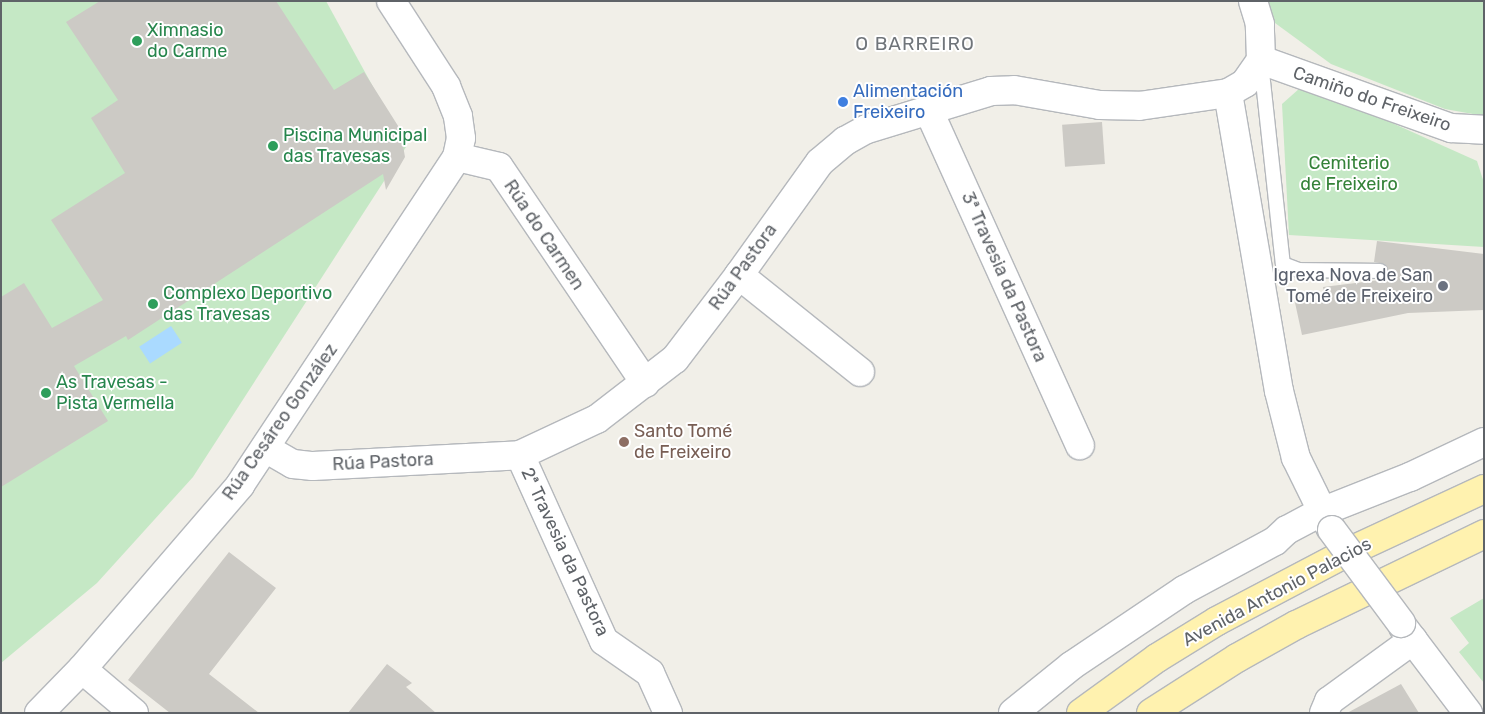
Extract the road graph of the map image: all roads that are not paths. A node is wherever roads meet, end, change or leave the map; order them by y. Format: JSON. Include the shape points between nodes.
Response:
{"nodes":[{"id":1,"x":391,"y":1,"type":"edge"},
{"id":2,"x":1253,"y":1,"type":"edge"},
{"id":3,"x":1261,"y":60,"type":"junction"},
{"id":4,"x":1228,"y":93,"type":"junction"},
{"id":5,"x":928,"y":109,"type":"junction"},
{"id":6,"x":1484,"y":130,"type":"edge"},
{"id":7,"x":457,"y":157,"type":"junction"},
{"id":8,"x":1380,"y":271,"type":"dead end"},
{"id":9,"x":739,"y":275,"type":"junction"},
{"id":10,"x":860,"y":372,"type":"dead end"},
{"id":11,"x":644,"y":383,"type":"junction"},
{"id":12,"x":1484,"y":442,"type":"edge"},
{"id":13,"x":1080,"y":445,"type":"dead end"},
{"id":14,"x":265,"y":448,"type":"junction"},
{"id":15,"x":520,"y":455,"type":"junction"},
{"id":16,"x":1484,"y":489,"type":"edge"},
{"id":17,"x":1326,"y":521,"type":"junction"},
{"id":18,"x":1484,"y":534,"type":"edge"},
{"id":19,"x":1407,"y":632,"type":"junction"},
{"id":20,"x":82,"y":669,"type":"junction"},
{"id":21,"x":39,"y":713,"type":"edge"},
{"id":22,"x":134,"y":713,"type":"edge"},
{"id":23,"x":668,"y":713,"type":"edge"},
{"id":24,"x":1013,"y":713,"type":"edge"},
{"id":25,"x":1081,"y":713,"type":"edge"},
{"id":26,"x":1151,"y":713,"type":"edge"},
{"id":27,"x":1324,"y":713,"type":"edge"},
{"id":28,"x":1468,"y":713,"type":"edge"}],
"edges":[{"from":1,"to":7,"type":"street","via":[[446,86],[458,116],[461,138]]},
{"from":2,"to":3,"type":"street","via":[[1260,24]]},
{"from":3,"to":4,"type":"street","via":[[1245,83]]},
{"from":3,"to":6,"type":"street","name":"Camiño do Freixeiro","via":[[1451,128]]},
{"from":3,"to":8,"type":"lane","via":[[1283,264],[1298,270]]},
{"from":4,"to":5,"type":"street","name":"Rúa Pastora","via":[[1139,106],[1100,105],[1014,90],[991,92]]},
{"from":4,"to":17,"type":"street","via":[[1279,391],[1296,458]]},
{"from":5,"to":9,"type":"street","name":"Rúa Pastora","via":[[867,129],[820,162]]},
{"from":5,"to":13,"type":"street","name":"3ª Travesia da Pastora"},
{"from":7,"to":11,"type":"street","name":"Rúa do Carmen","via":[[499,167]]},
{"from":7,"to":14,"type":"street","name":"Rúa Cesáreo González"},
{"from":9,"to":10,"type":"street"},
{"from":9,"to":11,"type":"street","name":"Rúa Pastora","via":[[675,359]]},
{"from":11,"to":15,"type":"street","name":"Rúa Pastora","via":[[597,419]]},
{"from":12,"to":17,"type":"street","via":[[1410,476]]},
{"from":14,"to":15,"type":"street","name":"Rúa Pastora","via":[[293,464],[313,466]]},
{"from":14,"to":20,"type":"street","name":"Rúa Cesáreo González","via":[[240,485]]},
{"from":15,"to":23,"type":"street","name":"2ª Travesia da Pastora","via":[[604,641],[650,673]]},
{"from":16,"to":25,"type":"main road","name":"Avenida Antonio Palacios","via":[[1344,554],[1217,621],[1156,658]]},
{"from":17,"to":19,"type":"street","bridge":true},
{"from":17,"to":24,"type":"street","via":[[1287,530],[1276,541],[1184,590],[1071,666]]},
{"from":18,"to":26,"type":"main road","via":[[1296,625],[1236,658]]},
{"from":19,"to":27,"type":"street","via":[[1329,701]]},
{"from":19,"to":28,"type":"street"},
{"from":20,"to":21,"type":"street","name":"Rúa Cesáreo González"},
{"from":20,"to":22,"type":"street"}]}
